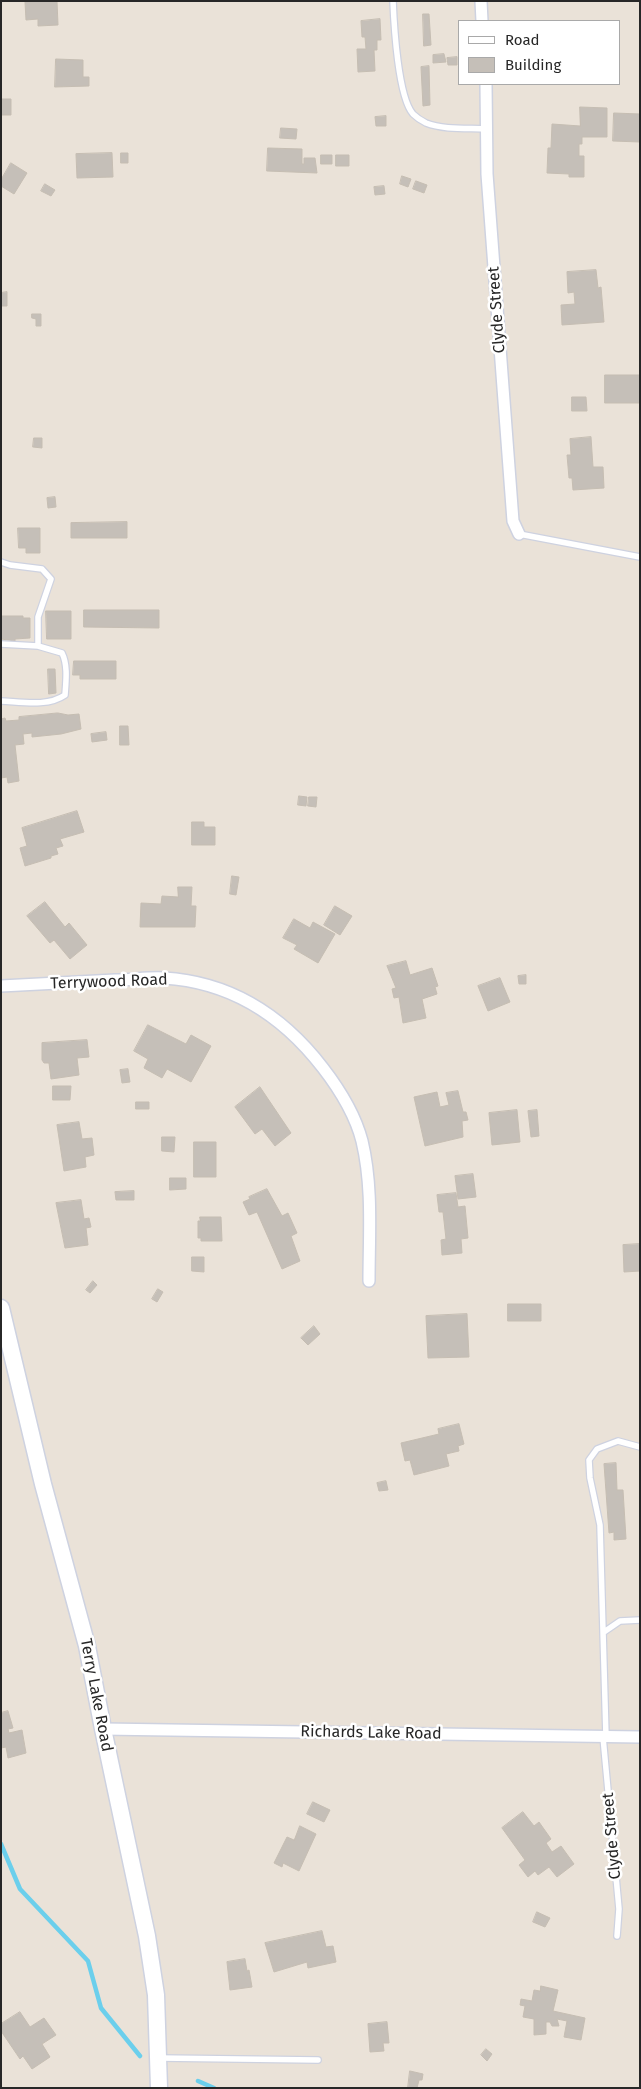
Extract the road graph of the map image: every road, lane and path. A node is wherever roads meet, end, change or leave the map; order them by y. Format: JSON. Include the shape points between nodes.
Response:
{"nodes":[{"id":1,"x":393,"y":1,"type":"edge"},
{"id":2,"x":481,"y":1,"type":"edge"},
{"id":3,"x":482,"y":20,"type":"edge"},
{"id":4,"x":486,"y":85,"type":"edge"},
{"id":5,"x":487,"y":129,"type":"junction"},
{"id":6,"x":519,"y":534,"type":"joint"},
{"id":7,"x":640,"y":557,"type":"edge"},
{"id":8,"x":1,"y":562,"type":"edge"},
{"id":9,"x":1,"y":644,"type":"edge"},
{"id":10,"x":38,"y":646,"type":"junction"},
{"id":11,"x":1,"y":701,"type":"edge"},
{"id":12,"x":1,"y":986,"type":"edge"},
{"id":13,"x":369,"y":1281,"type":"dead end"},
{"id":14,"x":1,"y":1308,"type":"edge"},
{"id":15,"x":640,"y":1447,"type":"edge"},
{"id":16,"x":640,"y":1620,"type":"edge"},
{"id":17,"x":604,"y":1632,"type":"junction"},
{"id":18,"x":103,"y":1729,"type":"junction"},
{"id":19,"x":604,"y":1736,"type":"junction"},
{"id":20,"x":640,"y":1737,"type":"edge"},
{"id":21,"x":617,"y":1936,"type":"dead end"},
{"id":22,"x":159,"y":2058,"type":"junction"},
{"id":23,"x":318,"y":2060,"type":"dead end"},
{"id":24,"x":159,"y":2088,"type":"edge"}],
"edges":[{"from":1,"to":5,"type":"lane","via":[[401,75],[413,114],[425,122],[453,128]]},
{"from":2,"to":3,"type":"street"},
{"from":4,"to":5,"type":"street","name":"Clyde Street"},
{"from":5,"to":6,"type":"street","name":"Clyde Street","via":[[487,174],[505,430],[513,521]]},
{"from":6,"to":7,"type":"lane"},
{"from":8,"to":10,"type":"lane","via":[[42,569],[51,579],[38,617]]},
{"from":9,"to":10,"type":"lane"},
{"from":10,"to":11,"type":"lane","via":[[62,653],[65,695],[57,701],[48,702]]},
{"from":12,"to":13,"type":"street","name":"Terrywood Road","via":[[163,977],[204,983],[235,994],[279,1021],[307,1046],[335,1084],[362,1141],[369,1181]]},
{"from":14,"to":18,"type":"main road","name":"Terry Lake Road","via":[[43,1484],[87,1646]]},
{"from":15,"to":17,"type":"lane","name":"Clyde Street","via":[[618,1441],[597,1449],[589,1460],[600,1525]]},
{"from":16,"to":17,"type":"lane","via":[[620,1621]]},
{"from":17,"to":19,"type":"lane","name":"Clyde Street"},
{"from":18,"to":19,"type":"street","name":"Richards Lake Road"},
{"from":18,"to":22,"type":"main road","name":"Terry Lake Road","via":[[147,1936],[156,1994]]},
{"from":19,"to":20,"type":"street","name":"Richards Lake Road"},
{"from":19,"to":21,"type":"lane","name":"Clyde Street","via":[[619,1909]]},
{"from":22,"to":23,"type":"lane"},
{"from":22,"to":24,"type":"main road","name":"Terry Lake Road"}]}
